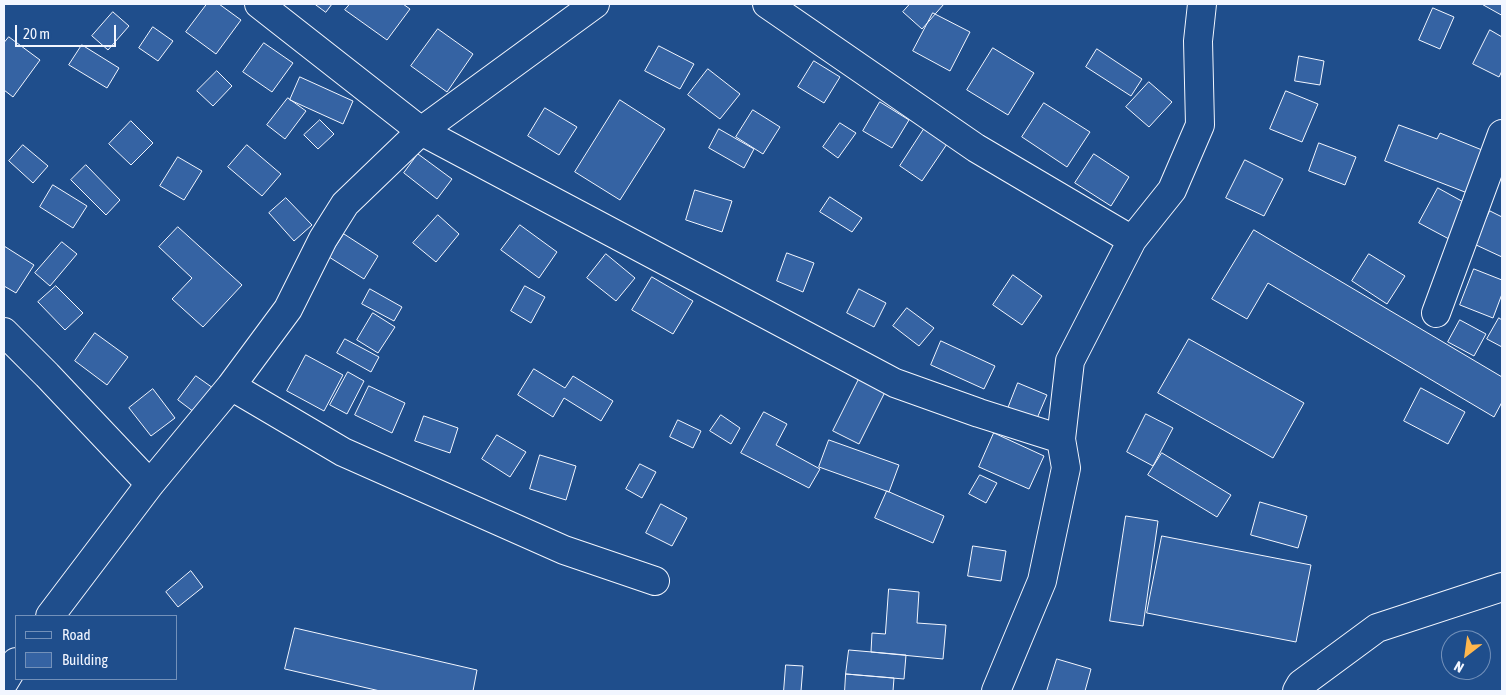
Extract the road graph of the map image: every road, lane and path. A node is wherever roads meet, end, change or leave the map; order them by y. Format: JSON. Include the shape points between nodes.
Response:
{"nodes":[{"id":1,"x":259,"y":4,"type":"edge"},
{"id":2,"x":596,"y":4,"type":"edge"},
{"id":3,"x":767,"y":4,"type":"edge"},
{"id":4,"x":1202,"y":4,"type":"edge"},
{"id":5,"x":421,"y":131,"type":"junction"},
{"id":6,"x":1502,"y":134,"type":"edge"},
{"id":7,"x":1132,"y":240,"type":"junction"},
{"id":8,"x":1436,"y":313,"type":"dead end"},
{"id":9,"x":4,"y":332,"type":"edge"},
{"id":10,"x":231,"y":386,"type":"junction"},
{"id":11,"x":1061,"y":439,"type":"junction"},
{"id":12,"x":150,"y":484,"type":"junction"},
{"id":13,"x":655,"y":581,"type":"dead end"},
{"id":14,"x":1502,"y":587,"type":"edge"},
{"id":15,"x":51,"y":615,"type":"edge"},
{"id":16,"x":15,"y":664,"type":"edge"},
{"id":17,"x":4,"y":682,"type":"edge"},
{"id":18,"x":996,"y":691,"type":"edge"},
{"id":19,"x":1297,"y":691,"type":"edge"}],
"edges":[{"from":1,"to":5,"type":"street"},
{"from":2,"to":5,"type":"street"},
{"from":3,"to":7,"type":"street","via":[[976,148]]},
{"from":4,"to":7,"type":"street","via":[[1198,41],[1200,125],[1172,190]]},
{"from":5,"to":10,"type":"street","via":[[345,204],[323,239],[288,309]]},
{"from":5,"to":11,"type":"street","via":[[895,383]]},
{"from":6,"to":8,"type":"street"},
{"from":7,"to":11,"type":"street","via":[[1070,361]]},
{"from":9,"to":12,"type":"street"},
{"from":10,"to":12,"type":"street"},
{"from":10,"to":13,"type":"street","via":[[343,452],[564,550]]},
{"from":11,"to":18,"type":"street","via":[[1066,468],[1042,581]]},
{"from":12,"to":15,"type":"street"},
{"from":14,"to":19,"type":"street","via":[[1377,628],[1301,684]]},
{"from":16,"to":17,"type":"street"}]}
